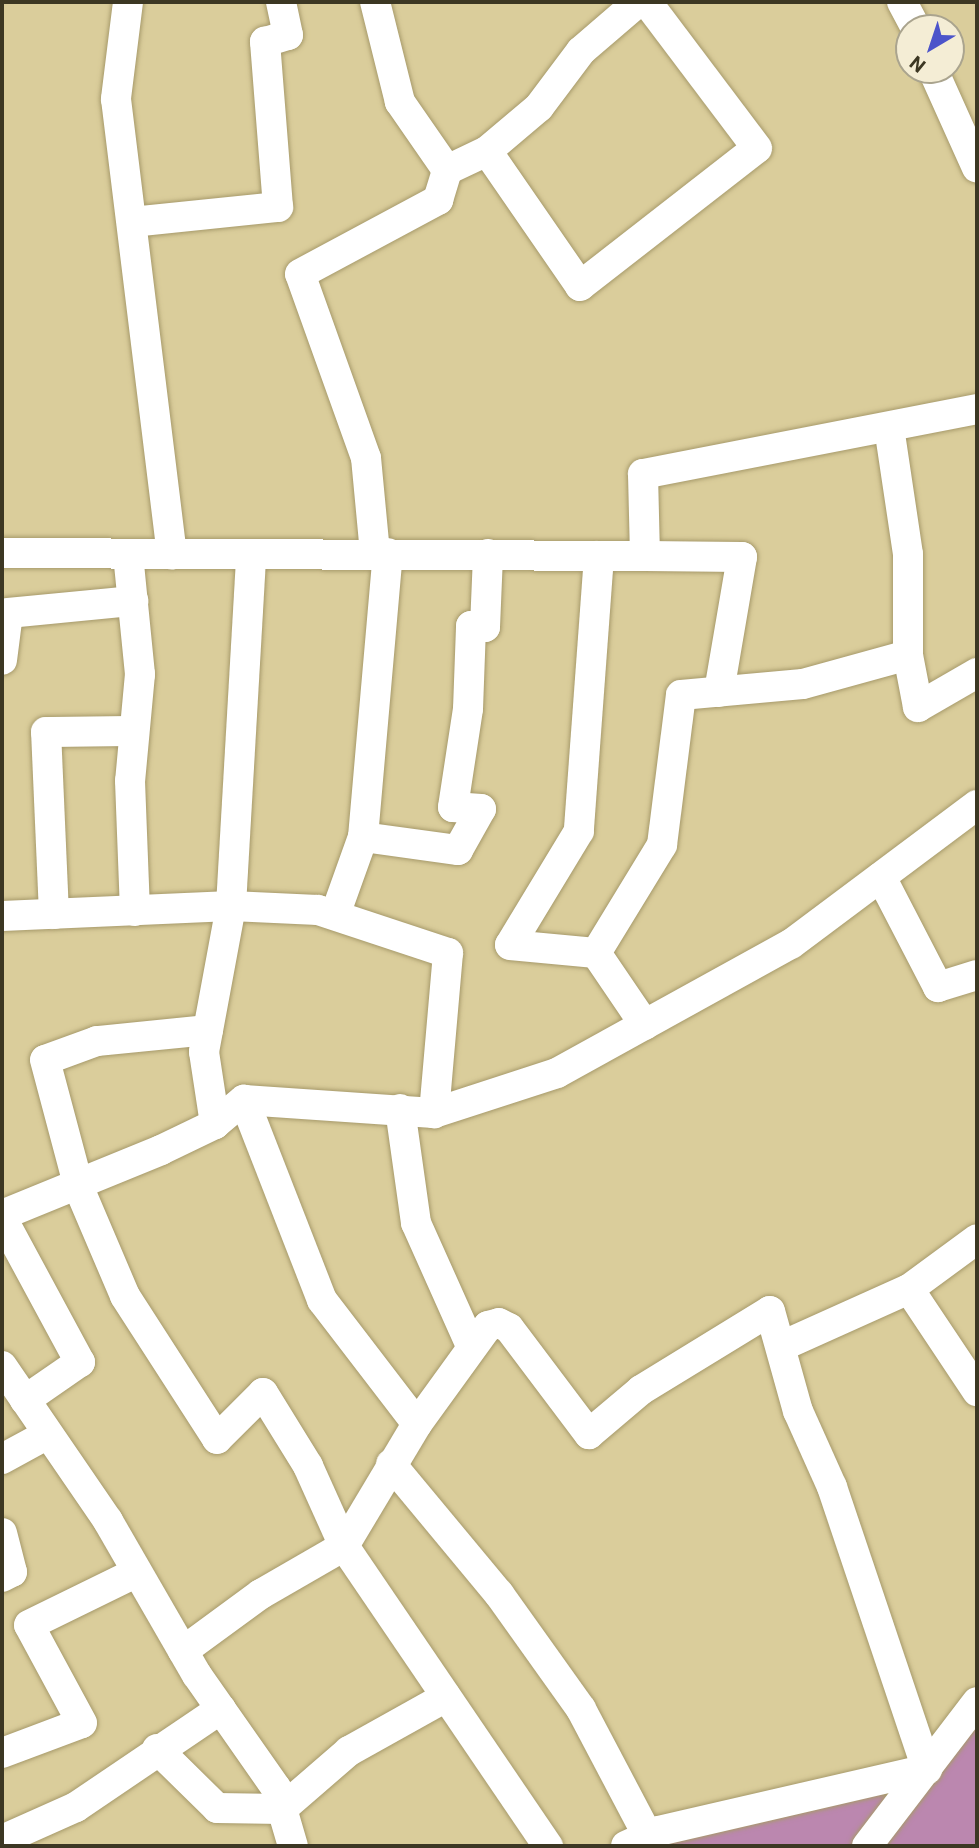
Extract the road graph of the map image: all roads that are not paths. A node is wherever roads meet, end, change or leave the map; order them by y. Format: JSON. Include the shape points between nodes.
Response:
{"nodes":[{"id":1,"x":128,"y":2,"type":"edge"},
{"id":2,"x":281,"y":2,"type":"edge"},
{"id":3,"x":375,"y":2,"type":"edge"},
{"id":4,"x":638,"y":2,"type":"edge"},
{"id":5,"x":647,"y":2,"type":"edge"},
{"id":6,"x":939,"y":84,"type":"edge"},
{"id":7,"x":487,"y":151,"type":"junction"},
{"id":8,"x":977,"y":168,"type":"edge"},
{"id":9,"x":447,"y":170,"type":"junction"},
{"id":10,"x":132,"y":222,"type":"junction"},
{"id":11,"x":975,"y":417,"type":"edge"},
{"id":12,"x":889,"y":427,"type":"junction"},
{"id":13,"x":2,"y":553,"type":"edge"},
{"id":14,"x":382,"y":553,"type":"junction"},
{"id":15,"x":128,"y":554,"type":"junction"},
{"id":16,"x":488,"y":554,"type":"junction"},
{"id":17,"x":172,"y":555,"type":"junction"},
{"id":18,"x":251,"y":555,"type":"junction"},
{"id":19,"x":599,"y":556,"type":"junction"},
{"id":20,"x":645,"y":556,"type":"junction"},
{"id":21,"x":133,"y":601,"type":"junction"},
{"id":22,"x":908,"y":655,"type":"junction"},
{"id":23,"x":2,"y":660,"type":"edge"},
{"id":24,"x":977,"y":673,"type":"edge"},
{"id":25,"x":719,"y":692,"type":"junction"},
{"id":26,"x":134,"y":731,"type":"junction"},
{"id":27,"x":977,"y":805,"type":"edge"},
{"id":28,"x":363,"y":837,"type":"junction"},
{"id":29,"x":881,"y":877,"type":"junction"},
{"id":30,"x":231,"y":906,"type":"junction"},
{"id":31,"x":135,"y":911,"type":"junction"},
{"id":32,"x":54,"y":914,"type":"junction"},
{"id":33,"x":335,"y":915,"type":"junction"},
{"id":34,"x":2,"y":916,"type":"edge"},
{"id":35,"x":596,"y":953,"type":"junction"},
{"id":36,"x":977,"y":975,"type":"edge"},
{"id":37,"x":645,"y":1025,"type":"junction"},
{"id":38,"x":208,"y":1030,"type":"junction"},
{"id":39,"x":244,"y":1100,"type":"junction"},
{"id":40,"x":400,"y":1109,"type":"junction"},
{"id":41,"x":434,"y":1113,"type":"junction"},
{"id":42,"x":215,"y":1124,"type":"junction"},
{"id":43,"x":79,"y":1188,"type":"junction"},
{"id":44,"x":2,"y":1216,"type":"edge"},
{"id":45,"x":977,"y":1239,"type":"edge"},
{"id":46,"x":909,"y":1289,"type":"junction"},
{"id":47,"x":470,"y":1344,"type":"junction"},
{"id":48,"x":782,"y":1346,"type":"junction"},
{"id":49,"x":2,"y":1366,"type":"edge"},
{"id":50,"x":977,"y":1391,"type":"edge"},
{"id":51,"x":25,"y":1400,"type":"junction"},
{"id":52,"x":417,"y":1424,"type":"junction"},
{"id":53,"x":48,"y":1434,"type":"junction"},
{"id":54,"x":2,"y":1459,"type":"edge"},
{"id":55,"x":391,"y":1464,"type":"junction"},
{"id":56,"x":2,"y":1533,"type":"edge"},
{"id":57,"x":344,"y":1546,"type":"junction"},
{"id":58,"x":137,"y":1572,"type":"junction"},
{"id":59,"x":2,"y":1577,"type":"edge"},
{"id":60,"x":183,"y":1651,"type":"junction"},
{"id":61,"x":446,"y":1697,"type":"junction"},
{"id":62,"x":977,"y":1702,"type":"edge"},
{"id":63,"x":221,"y":1709,"type":"junction"},
{"id":64,"x":157,"y":1749,"type":"junction"},
{"id":65,"x":2,"y":1752,"type":"edge"},
{"id":66,"x":928,"y":1769,"type":"junction"},
{"id":67,"x":282,"y":1809,"type":"junction"},
{"id":68,"x":2,"y":1840,"type":"edge"},
{"id":69,"x":637,"y":1841,"type":"edge"},
{"id":70,"x":293,"y":1846,"type":"edge"},
{"id":71,"x":548,"y":1846,"type":"edge"},
{"id":72,"x":867,"y":1846,"type":"edge"}],
"edges":[{"from":1,"to":10,"type":"street","via":[[116,99]]},
{"from":2,"to":10,"type":"street","via":[[288,35],[265,42],[278,207]]},
{"from":3,"to":9,"type":"street","via":[[400,102]]},
{"from":4,"to":7,"type":"street","via":[[581,51],[539,107]]},
{"from":5,"to":7,"type":"street","via":[[757,148],[580,286]]},
{"from":6,"to":8,"type":"street"},
{"from":7,"to":9,"type":"street"},
{"from":9,"to":14,"type":"street","via":[[438,200],[300,274],[366,458]]},
{"from":10,"to":17,"type":"street"},
{"from":11,"to":12,"type":"street"},
{"from":12,"to":20,"type":"street","via":[[643,474]]},
{"from":12,"to":22,"type":"street","via":[[908,554]]},
{"from":13,"to":15,"type":"street"},
{"from":14,"to":16,"type":"street"},
{"from":14,"to":18,"type":"street"},
{"from":14,"to":28,"type":"street"},
{"from":15,"to":17,"type":"street"},
{"from":15,"to":21,"type":"street"},
{"from":16,"to":19,"type":"street"},
{"from":16,"to":28,"type":"street","via":[[485,627],[471,626],[468,709],[453,807],[481,809],[458,850]]},
{"from":17,"to":18,"type":"street"},
{"from":18,"to":30,"type":"street"},
{"from":19,"to":20,"type":"street"},
{"from":19,"to":35,"type":"street","via":[[579,831],[510,946]]},
{"from":20,"to":25,"type":"street","via":[[742,556]]},
{"from":21,"to":23,"type":"street","via":[[8,613]]},
{"from":21,"to":26,"type":"street","via":[[140,674]]},
{"from":22,"to":24,"type":"street","via":[[918,707]]},
{"from":22,"to":25,"type":"street","via":[[803,684]]},
{"from":25,"to":35,"type":"street","via":[[681,695],[662,845]]},
{"from":26,"to":31,"type":"street","via":[[130,781]]},
{"from":26,"to":32,"type":"street","via":[[46,732]]},
{"from":27,"to":29,"type":"street"},
{"from":28,"to":33,"type":"street"},
{"from":29,"to":36,"type":"street","via":[[938,987]]},
{"from":29,"to":37,"type":"street","via":[[791,944]]},
{"from":30,"to":31,"type":"street"},
{"from":30,"to":33,"type":"street"},
{"from":30,"to":38,"type":"street"},
{"from":31,"to":32,"type":"street"},
{"from":32,"to":34,"type":"street"},
{"from":33,"to":41,"type":"street","via":[[448,953]]},
{"from":35,"to":37,"type":"street"},
{"from":37,"to":41,"type":"street","via":[[556,1073]]},
{"from":38,"to":42,"type":"street","via":[[204,1052]]},
{"from":38,"to":43,"type":"street","via":[[97,1041],[45,1060]]},
{"from":39,"to":40,"type":"street"},
{"from":39,"to":42,"type":"street"},
{"from":39,"to":52,"type":"street","via":[[322,1300]]},
{"from":40,"to":41,"type":"street"},
{"from":40,"to":47,"type":"street","via":[[416,1223]]},
{"from":42,"to":43,"type":"street"},
{"from":43,"to":44,"type":"street"},
{"from":43,"to":57,"type":"street","via":[[125,1296],[217,1439],[263,1393],[308,1466]]},
{"from":44,"to":51,"type":"street","via":[[80,1362]]},
{"from":45,"to":46,"type":"street"},
{"from":46,"to":48,"type":"street"},
{"from":46,"to":50,"type":"street"},
{"from":47,"to":48,"type":"street","via":[[488,1326],[499,1322],[509,1328],[589,1434],[641,1391],[770,1311]]},
{"from":47,"to":52,"type":"street"},
{"from":48,"to":66,"type":"street","via":[[798,1411],[832,1487]]},
{"from":49,"to":51,"type":"street"},
{"from":51,"to":53,"type":"street"},
{"from":52,"to":55,"type":"street"},
{"from":53,"to":54,"type":"street"},
{"from":53,"to":58,"type":"street"},
{"from":55,"to":57,"type":"street"},
{"from":55,"to":69,"type":"street","via":[[499,1594],[581,1709]]},
{"from":56,"to":59,"type":"street","via":[[12,1572]]},
{"from":57,"to":60,"type":"street","via":[[261,1594]]},
{"from":57,"to":61,"type":"street"},
{"from":58,"to":60,"type":"street"},
{"from":58,"to":65,"type":"street","via":[[29,1625],[82,1723]]},
{"from":60,"to":63,"type":"street"},
{"from":61,"to":67,"type":"street","via":[[349,1751]]},
{"from":61,"to":71,"type":"street"},
{"from":62,"to":66,"type":"street"},
{"from":63,"to":64,"type":"street"},
{"from":63,"to":67,"type":"street","via":[[276,1788]]},
{"from":64,"to":67,"type":"street","via":[[217,1808]]},
{"from":64,"to":68,"type":"street","via":[[76,1807]]},
{"from":66,"to":69,"type":"street"},
{"from":66,"to":72,"type":"street"},
{"from":67,"to":70,"type":"street"}]}
